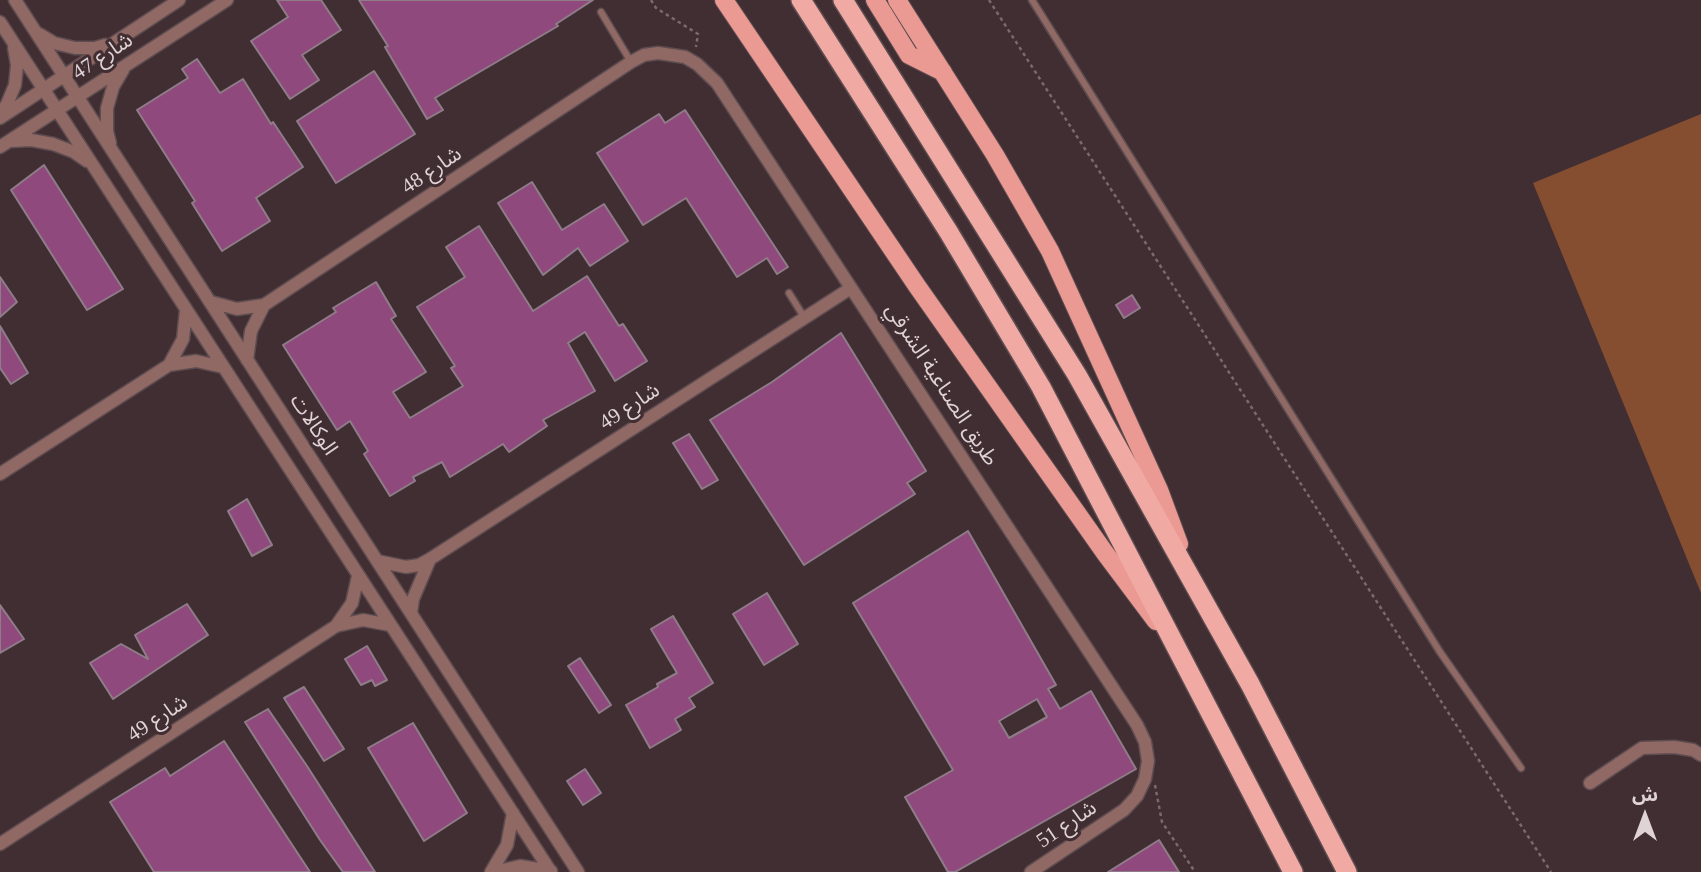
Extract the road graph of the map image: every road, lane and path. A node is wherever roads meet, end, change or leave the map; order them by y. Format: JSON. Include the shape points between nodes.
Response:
{"nodes":[{"id":1,"x":15,"y":0,"type":"edge"},
{"id":2,"x":179,"y":0,"type":"edge"},
{"id":3,"x":228,"y":0,"type":"edge"},
{"id":4,"x":651,"y":0,"type":"edge"},
{"id":5,"x":724,"y":0,"type":"edge"},
{"id":6,"x":801,"y":0,"type":"edge"},
{"id":7,"x":843,"y":0,"type":"edge"},
{"id":8,"x":875,"y":0,"type":"edge"},
{"id":9,"x":897,"y":0,"type":"edge"},
{"id":10,"x":989,"y":0,"type":"edge"},
{"id":11,"x":1032,"y":0,"type":"edge"},
{"id":12,"x":601,"y":12,"type":"dead end"},
{"id":13,"x":0,"y":22,"type":"edge"},
{"id":14,"x":37,"y":33,"type":"junction"},
{"id":15,"x":115,"y":42,"type":"junction"},
{"id":16,"x":14,"y":44,"type":"junction"},
{"id":17,"x":691,"y":61,"type":"junction"},
{"id":18,"x":626,"y":65,"type":"junction"},
{"id":19,"x":124,"y":67,"type":"junction"},
{"id":20,"x":943,"y":72,"type":"junction"},
{"id":21,"x":65,"y":76,"type":"junction"},
{"id":22,"x":44,"y":89,"type":"junction"},
{"id":23,"x":78,"y":97,"type":"junction"},
{"id":24,"x":57,"y":110,"type":"junction"},
{"id":25,"x":0,"y":116,"type":"edge"},
{"id":26,"x":4,"y":144,"type":"edge"},
{"id":27,"x":113,"y":153,"type":"junction"},
{"id":28,"x":93,"y":165,"type":"junction"},
{"id":29,"x":851,"y":288,"type":"junction"},
{"id":30,"x":789,"y":293,"type":"dead end"},
{"id":31,"x":211,"y":302,"type":"junction"},
{"id":32,"x":264,"y":305,"type":"junction"},
{"id":33,"x":186,"y":310,"type":"junction"},
{"id":34,"x":804,"y":317,"type":"junction"},
{"id":35,"x":247,"y":360,"type":"junction"},
{"id":36,"x":169,"y":365,"type":"junction"},
{"id":37,"x":223,"y":367,"type":"junction"},
{"id":38,"x":0,"y":474,"type":"edge"},
{"id":39,"x":430,"y":559,"type":"junction"},
{"id":40,"x":377,"y":561,"type":"junction"},
{"id":41,"x":358,"y":576,"type":"junction"},
{"id":42,"x":1192,"y":580,"type":"junction"},
{"id":43,"x":411,"y":613,"type":"junction"},
{"id":44,"x":390,"y":625,"type":"junction"},
{"id":45,"x":336,"y":626,"type":"junction"},
{"id":46,"x":1176,"y":648,"type":"junction"},
{"id":47,"x":1701,"y":755,"type":"edge"},
{"id":48,"x":1148,"y":761,"type":"junction"},
{"id":49,"x":1521,"y":768,"type":"dead end"},
{"id":50,"x":1590,"y":783,"type":"dead end"},
{"id":51,"x":513,"y":813,"type":"junction"},
{"id":52,"x":0,"y":844,"type":"edge"},
{"id":53,"x":493,"y":872,"type":"edge"},
{"id":54,"x":551,"y":872,"type":"edge"},
{"id":55,"x":578,"y":872,"type":"edge"},
{"id":56,"x":1031,"y":872,"type":"edge"},
{"id":57,"x":1195,"y":872,"type":"edge"},
{"id":58,"x":1293,"y":872,"type":"edge"},
{"id":59,"x":1347,"y":872,"type":"edge"},
{"id":60,"x":1551,"y":872,"type":"edge"}],
"edges":[{"from":1,"to":14,"type":"street","name":"الوكالات"},
{"from":2,"to":15,"type":"street","name":"شارع 47"},
{"from":3,"to":19,"type":"street","name":"شارع 47"},
{"from":4,"to":17,"type":"path","via":[[656,8],[698,34]]},
{"from":5,"to":46,"type":"main road","name":"طريق الصناعية الشرقي","via":[[917,286]]},
{"from":6,"to":46,"type":"highway","name":"طريق الصناعية الشرقي","via":[[1041,387]]},
{"from":7,"to":42,"type":"highway","via":[[1076,375]]},
{"from":8,"to":20,"type":"main road","via":[[909,55]]},
{"from":9,"to":20,"type":"main road"},
{"from":10,"to":60,"type":"path"},
{"from":11,"to":49,"type":"lane","via":[[1440,652]]},
{"from":12,"to":18,"type":"lane"},
{"from":13,"to":16,"type":"street"},
{"from":14,"to":15,"type":"street","via":[[75,48]]},
{"from":14,"to":21,"type":"street","name":"الوكالات"},
{"from":15,"to":21,"type":"street","name":"شارع 47"},
{"from":16,"to":22,"type":"street"},
{"from":16,"to":25,"type":"street","via":[[15,85]]},
{"from":17,"to":18,"type":"street","name":"طريق الصناعية الشرقي","via":[[658,53]]},
{"from":17,"to":29,"type":"street","name":"طريق الصناعية الشرقي","via":[[716,83]]},
{"from":18,"to":32,"type":"street","name":"شارع 48"},
{"from":19,"to":23,"type":"street","name":"شارع 47"},
{"from":19,"to":27,"type":"street","via":[[107,108]]},
{"from":20,"to":42,"type":"main road","via":[[1050,251],[1159,490]]},
{"from":21,"to":22,"type":"street","name":"شارع 47"},
{"from":21,"to":23,"type":"street","name":"الوكالات"},
{"from":22,"to":24,"type":"street"},
{"from":22,"to":25,"type":"street","name":"شارع 47"},
{"from":23,"to":24,"type":"street","name":"شارع 47"},
{"from":23,"to":27,"type":"street","name":"الوكالات"},
{"from":24,"to":26,"type":"street","name":"شارع 47"},
{"from":24,"to":28,"type":"street"},
{"from":26,"to":28,"type":"street","via":[[31,140],[53,144]]},
{"from":27,"to":31,"type":"street","name":"الوكالات"},
{"from":28,"to":33,"type":"street"},
{"from":29,"to":34,"type":"street","name":"شارع 49"},
{"from":29,"to":48,"type":"street","name":"طريق الصناعية الشرقي","via":[[1137,725]]},
{"from":30,"to":34,"type":"lane"},
{"from":31,"to":32,"type":"street","via":[[237,309]]},
{"from":31,"to":35,"type":"street","name":"الوكالات"},
{"from":32,"to":35,"type":"street","via":[[251,331]]},
{"from":33,"to":36,"type":"street","via":[[183,339]]},
{"from":33,"to":37,"type":"street"},
{"from":34,"to":39,"type":"street","name":"شارع 49"},
{"from":35,"to":40,"type":"street","name":"الوكالات"},
{"from":36,"to":37,"type":"street","via":[[196,361]]},
{"from":36,"to":38,"type":"street"},
{"from":37,"to":41,"type":"street"},
{"from":39,"to":40,"type":"street","name":"شارع 49","via":[[406,567]]},
{"from":39,"to":43,"type":"street"},
{"from":40,"to":43,"type":"street","name":"الوكالات"},
{"from":41,"to":44,"type":"street"},
{"from":41,"to":45,"type":"street","name":"شارع 49","via":[[352,603]]},
{"from":42,"to":59,"type":"highway"},
{"from":43,"to":55,"type":"street","name":"الوكالات"},
{"from":44,"to":45,"type":"street","name":"شارع 49","via":[[363,621]]},
{"from":44,"to":51,"type":"street"},
{"from":45,"to":52,"type":"street","name":"شارع 49"},
{"from":46,"to":58,"type":"highway","name":"طريق الصناعية الشرقي"},
{"from":47,"to":50,"type":"street","via":[[1674,747],[1642,748]]},
{"from":48,"to":56,"type":"street","name":"شارع 51","via":[[1137,796],[1124,810]]},
{"from":48,"to":57,"type":"path","via":[[1162,822]]},
{"from":51,"to":53,"type":"street","via":[[507,845]]},
{"from":51,"to":54,"type":"street"},
{"from":53,"to":54,"type":"street","via":[[520,866]]}]}
